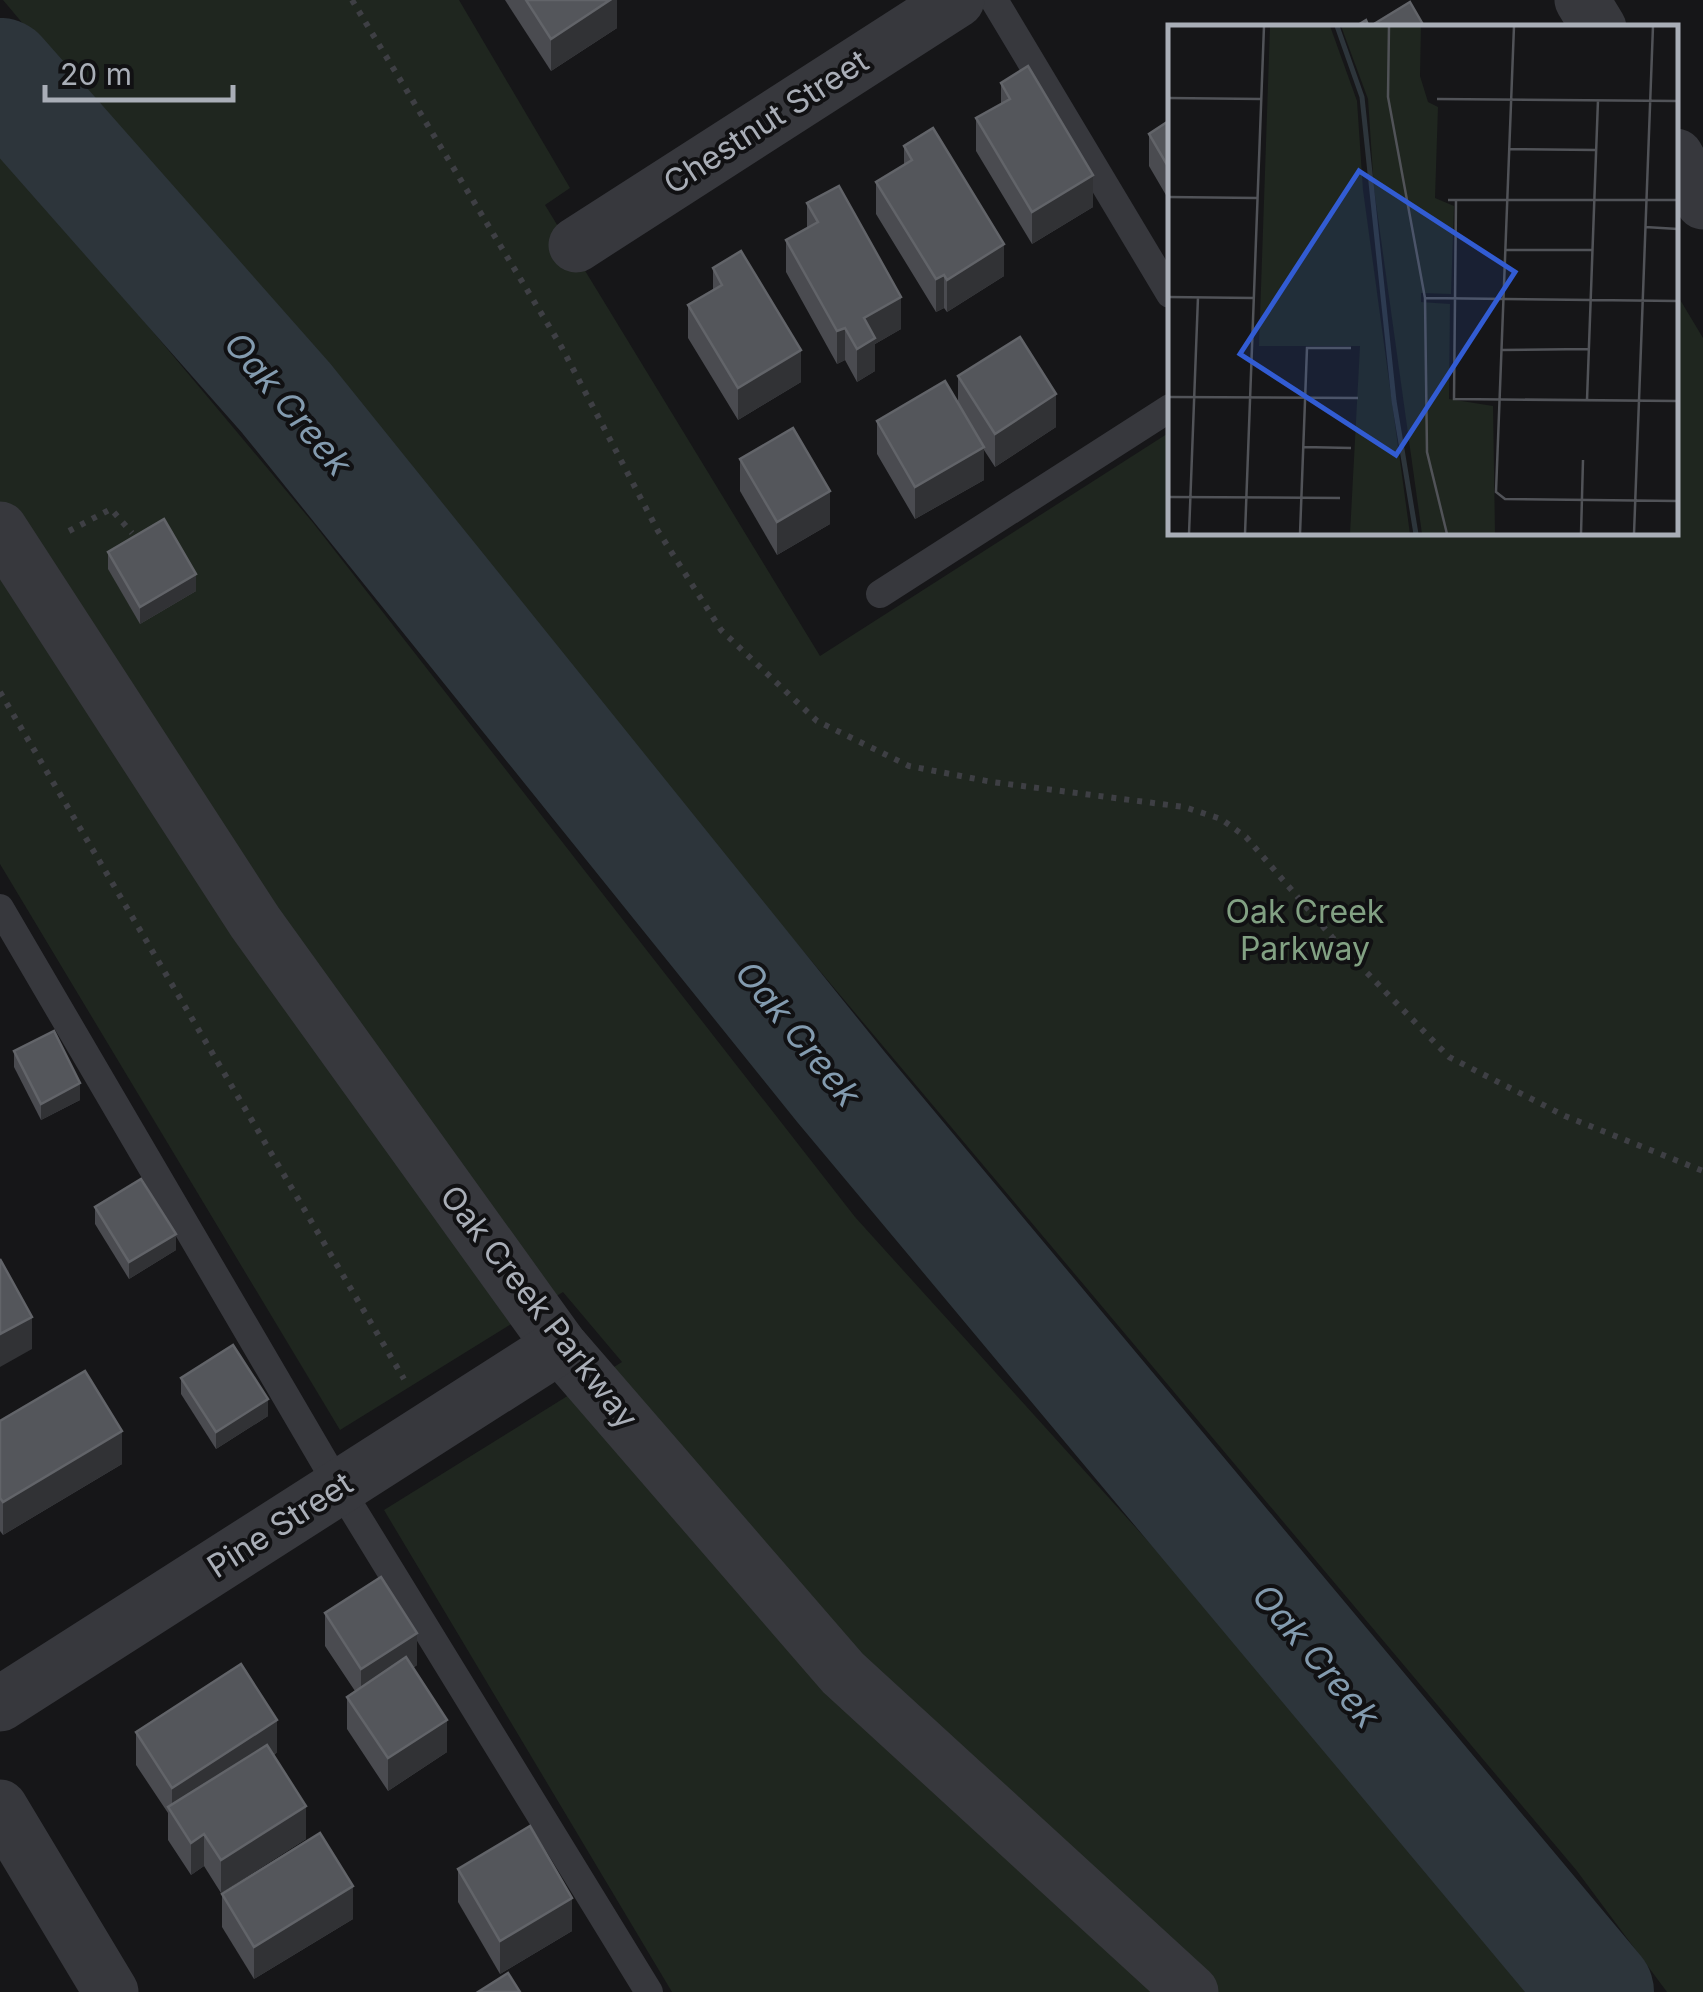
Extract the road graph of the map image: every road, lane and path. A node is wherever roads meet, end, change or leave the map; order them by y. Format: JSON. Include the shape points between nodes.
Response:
{"nodes":[{"id":1,"x":352,"y":0,"type":"edge"},
{"id":2,"x":957,"y":0,"type":"edge"},
{"id":3,"x":994,"y":0,"type":"edge"},
{"id":4,"x":1582,"y":0,"type":"edge"},
{"id":5,"x":1597,"y":25,"type":"edge"},
{"id":6,"x":1678,"y":159,"type":"edge"},
{"id":7,"x":1703,"y":202,"type":"edge"},
{"id":8,"x":576,"y":245,"type":"dead end"},
{"id":9,"x":1168,"y":291,"type":"edge"},
{"id":10,"x":1168,"y":409,"type":"edge"},
{"id":11,"x":132,"y":534,"type":"edge"},
{"id":12,"x":10,"y":545,"type":"edge"},
{"id":13,"x":880,"y":594,"type":"dead end"},
{"id":14,"x":0,"y":692,"type":"edge"},
{"id":15,"x":0,"y":908,"type":"edge"},
{"id":16,"x":1703,"y":1171,"type":"edge"},
{"id":17,"x":560,"y":1346,"type":"junction"},
{"id":18,"x":433,"y":1427,"type":"junction"},
{"id":19,"x":339,"y":1487,"type":"junction"},
{"id":20,"x":0,"y":1704,"type":"edge"},
{"id":21,"x":0,"y":1806,"type":"edge"},
{"id":22,"x":111,"y":1992,"type":"edge"},
{"id":23,"x":649,"y":1992,"type":"edge"},
{"id":24,"x":1190,"y":1992,"type":"edge"}],
"edges":[{"from":1,"to":16,"type":"path","via":[[561,346],[658,530],[721,630],[818,721],[909,766],[1184,807],[1221,819],[1246,837],[1449,1057],[1566,1116]]},
{"from":2,"to":8,"type":"street","name":"Chestnut Street"},
{"from":3,"to":9,"type":"lane"},
{"from":4,"to":5,"type":"street"},
{"from":6,"to":7,"type":"street"},
{"from":10,"to":13,"type":"lane"},
{"from":11,"to":12,"type":"path","via":[[110,509]]},
{"from":12,"to":17,"type":"street","name":"Oak Creek Parkway","via":[[254,922]]},
{"from":14,"to":18,"type":"path"},
{"from":15,"to":19,"type":"lane"},
{"from":17,"to":18,"type":"street","name":"Pine Street"},
{"from":17,"to":24,"type":"street","name":"Oak Creek Parkway","via":[[843,1673]]},
{"from":18,"to":19,"type":"street","name":"Pine Street"},
{"from":19,"to":20,"type":"street","name":"Pine Street"},
{"from":19,"to":23,"type":"lane"},
{"from":21,"to":22,"type":"street"}]}
